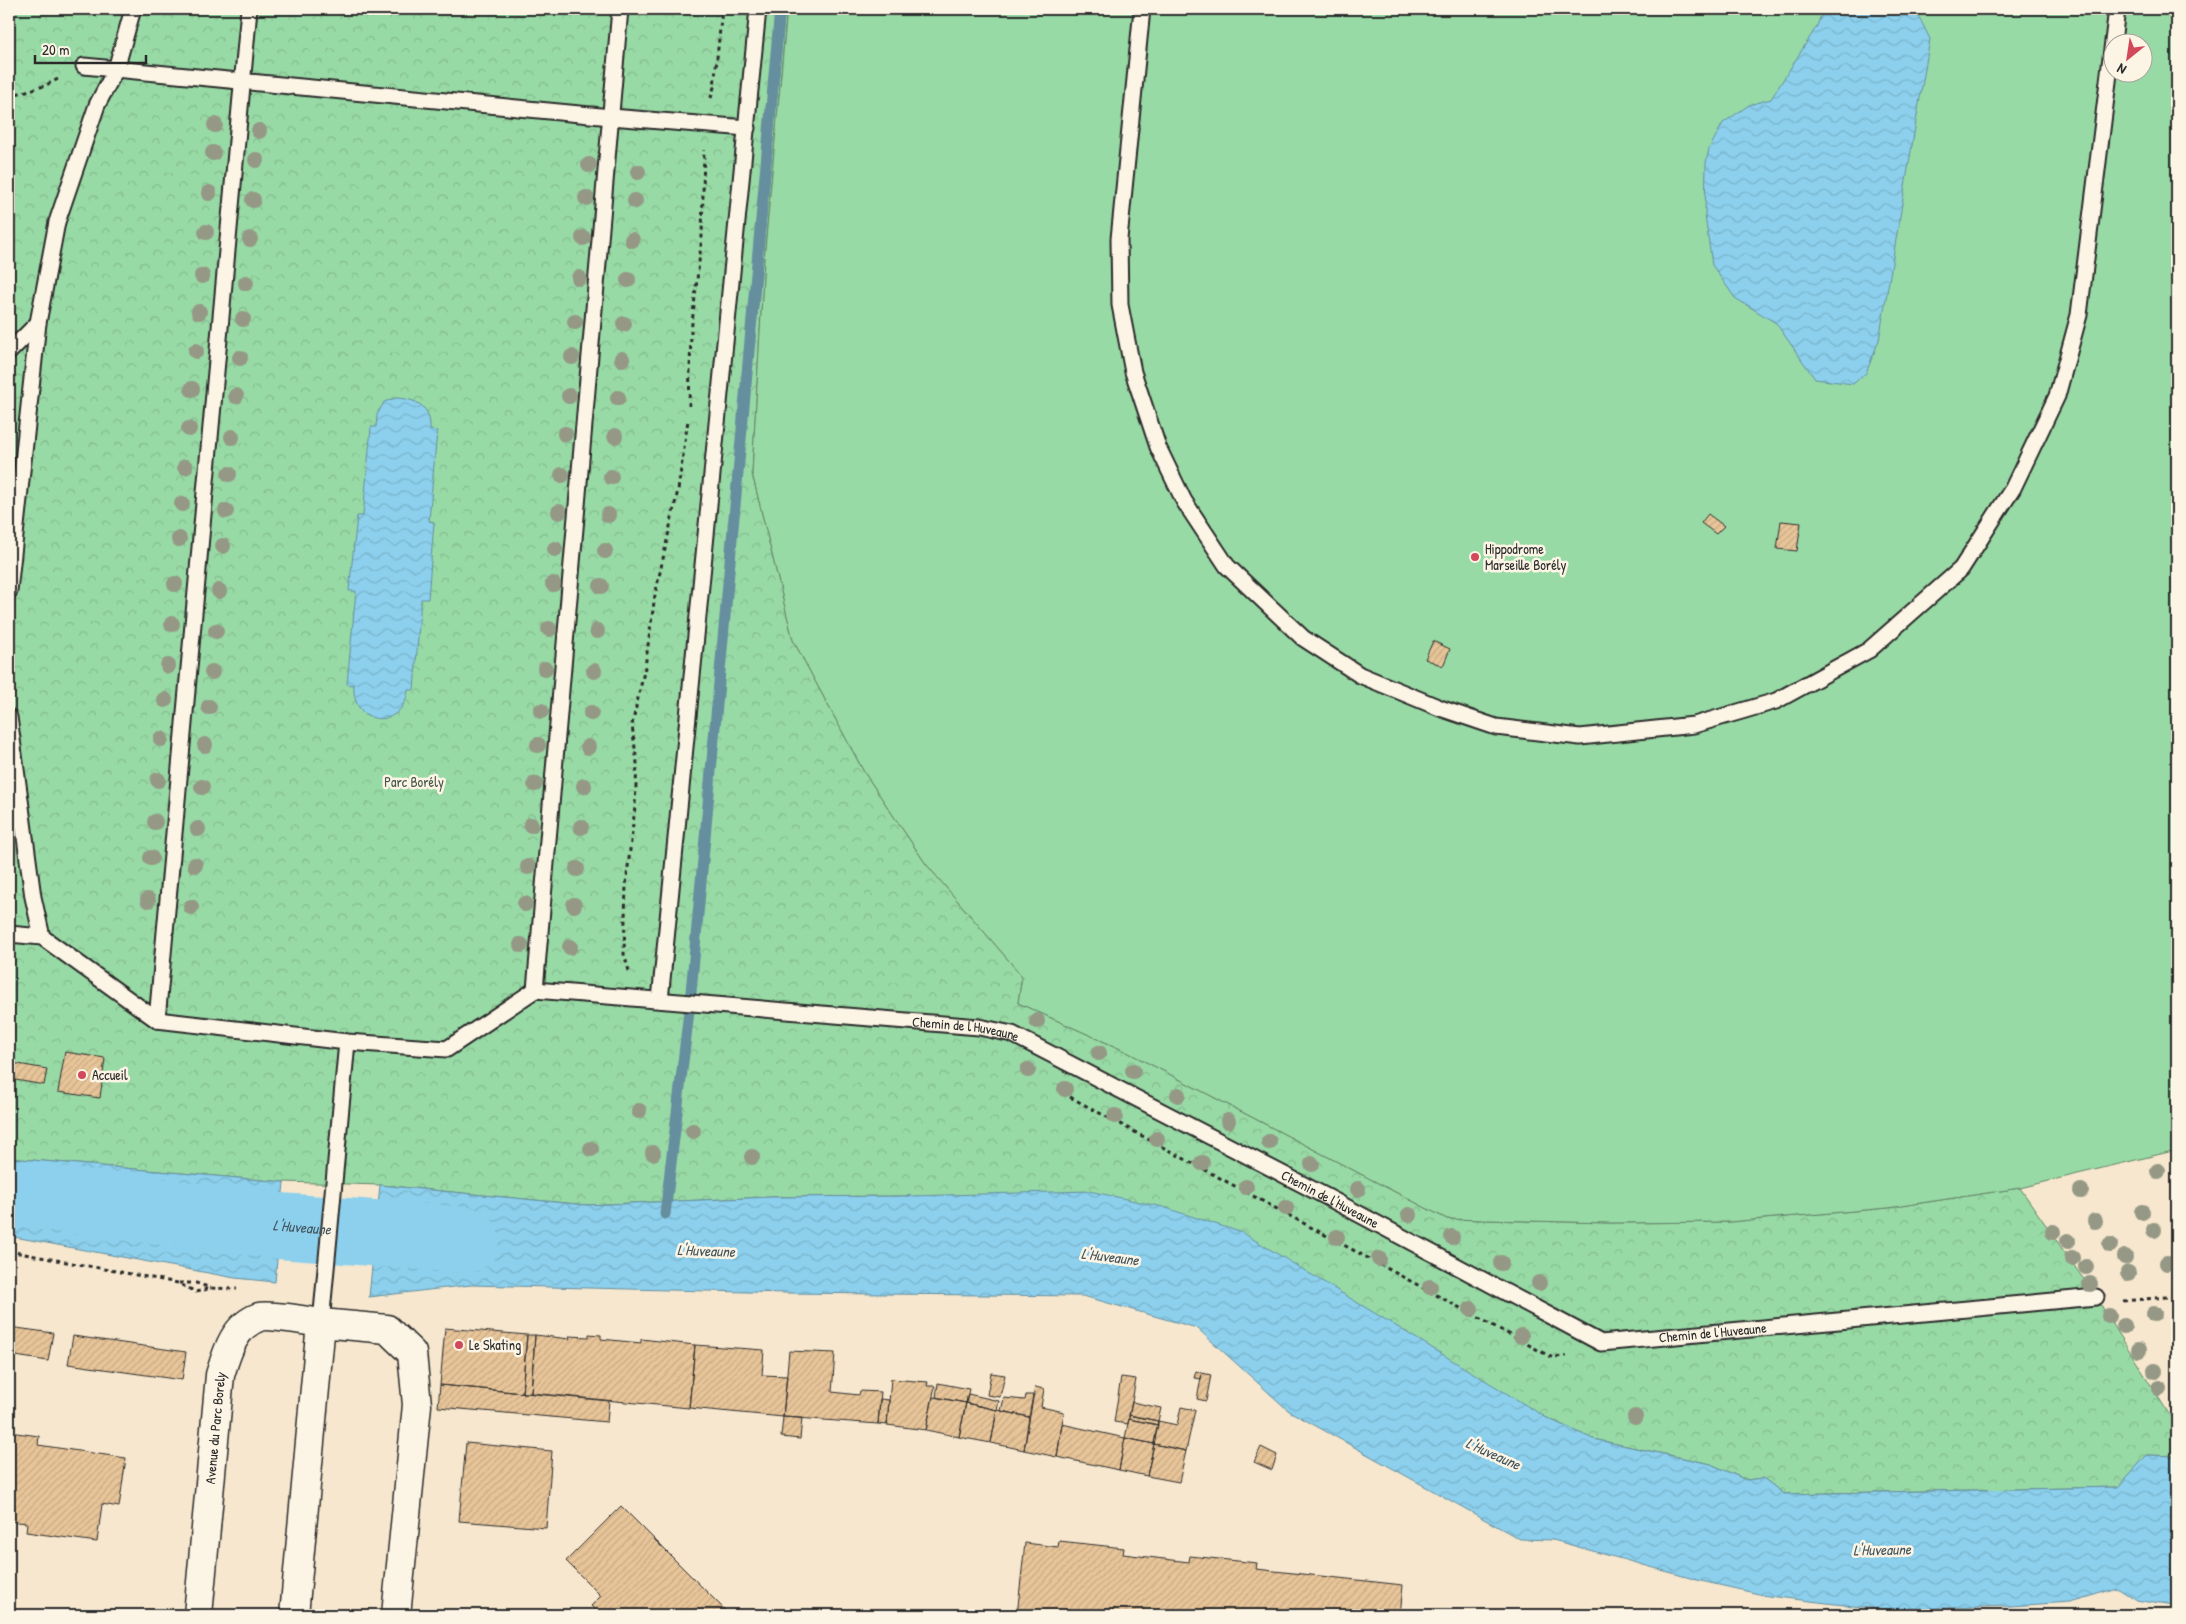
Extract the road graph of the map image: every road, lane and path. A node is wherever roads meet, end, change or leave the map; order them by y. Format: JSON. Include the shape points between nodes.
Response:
{"nodes":[{"id":1,"x":132,"y":9,"type":"edge"},
{"id":2,"x":249,"y":9,"type":"edge"},
{"id":3,"x":620,"y":9,"type":"edge"},
{"id":4,"x":722,"y":9,"type":"edge"},
{"id":5,"x":758,"y":9,"type":"edge"},
{"id":6,"x":1142,"y":9,"type":"edge"},
{"id":7,"x":2117,"y":9,"type":"edge"},
{"id":8,"x":84,"y":66,"type":"joint"},
{"id":9,"x":116,"y":69,"type":"junction"},
{"id":10,"x":242,"y":82,"type":"junction"},
{"id":11,"x":9,"y":96,"type":"edge"},
{"id":12,"x":611,"y":117,"type":"junction"},
{"id":13,"x":704,"y":125,"type":"junction"},
{"id":14,"x":747,"y":128,"type":"junction"},
{"id":15,"x":38,"y":323,"type":"junction"},
{"id":16,"x":9,"y":352,"type":"edge"},
{"id":17,"x":689,"y":410,"type":"dead end"},
{"id":18,"x":688,"y":418,"type":"dead end"},
{"id":19,"x":9,"y":591,"type":"edge"},
{"id":20,"x":9,"y":717,"type":"edge"},
{"id":21,"x":9,"y":934,"type":"edge"},
{"id":22,"x":42,"y":937,"type":"junction"},
{"id":23,"x":536,"y":990,"type":"junction"},
{"id":24,"x":637,"y":998,"type":"junction"},
{"id":25,"x":660,"y":1000,"type":"junction"},
{"id":26,"x":156,"y":1020,"type":"junction"},
{"id":27,"x":346,"y":1042,"type":"junction"},
{"id":28,"x":1062,"y":1093,"type":"dead end"},
{"id":29,"x":9,"y":1251,"type":"edge"},
{"id":30,"x":178,"y":1283,"type":"junction"},
{"id":31,"x":2096,"y":1297,"type":"dead end"},
{"id":32,"x":321,"y":1323,"type":"junction"},
{"id":33,"x":1569,"y":1356,"type":"dead end"},
{"id":34,"x":198,"y":1615,"type":"edge"},
{"id":35,"x":294,"y":1615,"type":"edge"},
{"id":36,"x":396,"y":1615,"type":"edge"}],
"edges":[{"from":1,"to":9,"type":"lane"},
{"from":2,"to":10,"type":"lane"},
{"from":3,"to":12,"type":"lane"},
{"from":4,"to":13,"type":"path","via":[[714,87]]},
{"from":5,"to":14,"type":"lane"},
{"from":6,"to":7,"type":"lane","via":[[1119,239],[1120,306],[1133,372],[1158,447],[1184,501],[1227,566],[1303,638],[1360,675],[1496,727],[1580,737],[1694,725],[1776,701],[1869,650],[1961,569],[2013,488],[2060,387],[2079,315]]},
{"from":8,"to":9,"type":"lane"},
{"from":8,"to":11,"type":"path","via":[[44,86]]},
{"from":9,"to":10,"type":"lane"},
{"from":9,"to":15,"type":"lane","via":[[97,105],[57,222]]},
{"from":10,"to":12,"type":"lane"},
{"from":10,"to":26,"type":"lane"},
{"from":12,"to":13,"type":"lane"},
{"from":12,"to":23,"type":"lane"},
{"from":13,"to":14,"type":"lane"},
{"from":13,"to":17,"type":"path","via":[[702,236],[691,332]]},
{"from":14,"to":25,"type":"lane"},
{"from":15,"to":16,"type":"lane"},
{"from":15,"to":19,"type":"lane"},
{"from":18,"to":24,"type":"path","via":[[678,490],[632,725],[637,763],[626,884],[624,954]]},
{"from":20,"to":22,"type":"lane","via":[[32,897]]},
{"from":21,"to":22,"type":"lane"},
{"from":22,"to":26,"type":"lane"},
{"from":23,"to":24,"type":"lane","name":"Chemin de l'Huveaune"},
{"from":23,"to":27,"type":"lane","via":[[447,1049]]},
{"from":24,"to":25,"type":"lane","name":"Chemin de l'Huveaune"},
{"from":25,"to":31,"type":"lane","name":"Chemin de l'Huveaune","via":[[979,1027],[1012,1034],[1602,1343]]},
{"from":26,"to":27,"type":"lane"},
{"from":27,"to":32,"type":"lane"},
{"from":28,"to":33,"type":"path","via":[[1551,1357]]},
{"from":29,"to":30,"type":"path"},
{"from":30,"to":30,"type":"path","via":[[196,1283],[211,1288],[196,1292]]},
{"from":32,"to":34,"type":"street","name":"Avenue du Parc Borely","via":[[261,1316],[243,1327],[228,1347],[220,1375]]},
{"from":32,"to":35,"type":"street"},
{"from":32,"to":36,"type":"street","name":"Avenue du Parc Borely","via":[[387,1329],[412,1353],[417,1405]]}]}
